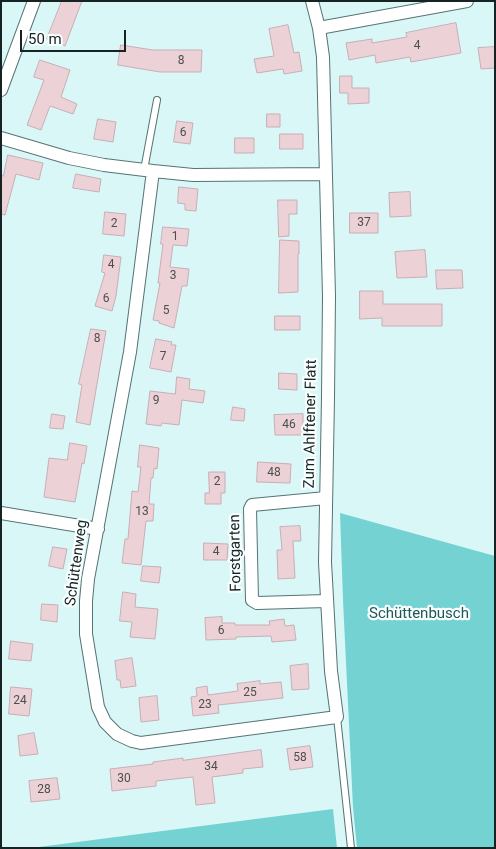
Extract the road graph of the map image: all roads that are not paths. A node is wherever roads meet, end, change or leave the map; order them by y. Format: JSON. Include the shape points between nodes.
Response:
{"nodes":[{"id":1,"x":34,"y":1,"type":"edge"},
{"id":2,"x":312,"y":1,"type":"edge"},
{"id":3,"x":467,"y":1,"type":"edge"},
{"id":4,"x":319,"y":28,"type":"junction"},
{"id":5,"x":1,"y":90,"type":"edge"},
{"id":6,"x":157,"y":100,"type":"dead end"},
{"id":7,"x":1,"y":138,"type":"edge"},
{"id":8,"x":149,"y":170,"type":"junction"},
{"id":9,"x":326,"y":174,"type":"junction"},
{"id":10,"x":326,"y":498,"type":"junction"},
{"id":11,"x":1,"y":513,"type":"edge"},
{"id":12,"x":98,"y":529,"type":"junction"},
{"id":13,"x":326,"y":601,"type":"junction"},
{"id":14,"x":337,"y":717,"type":"junction"},
{"id":15,"x":351,"y":848,"type":"edge"}],
"edges":[{"from":1,"to":5,"type":"street"},
{"from":2,"to":4,"type":"street","name":"Zum Ahlftener Flatt"},
{"from":3,"to":4,"type":"street"},
{"from":4,"to":9,"type":"street","name":"Zum Ahlftener Flatt","via":[[323,57]]},
{"from":6,"to":8,"type":"lane"},
{"from":7,"to":8,"type":"street","via":[[68,158]]},
{"from":8,"to":9,"type":"street","via":[[193,175]]},
{"from":8,"to":12,"type":"street","name":"Schüttenweg","via":[[130,352]]},
{"from":9,"to":10,"type":"street","name":"Zum Ahlftener Flatt","via":[[329,296]]},
{"from":10,"to":13,"type":"street","name":"Zum Ahlftener Flatt"},
{"from":10,"to":13,"type":"street","name":"Forstgarten","via":[[252,505],[250,509],[252,600],[257,603]]},
{"from":11,"to":12,"type":"street"},
{"from":12,"to":14,"type":"street","name":"Schüttenweg","via":[[88,579],[86,634],[98,707],[105,722],[117,734],[141,743]]},
{"from":13,"to":14,"type":"street","name":"Zum Ahlftener Flatt"},
{"from":14,"to":15,"type":"lane","name":"Zum Ahlftener Flatt"}]}
